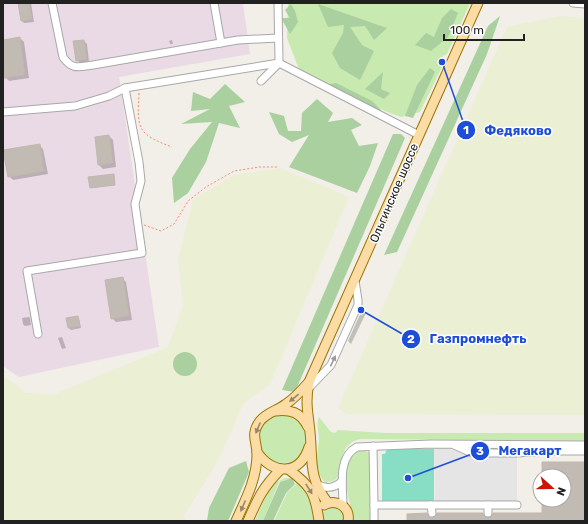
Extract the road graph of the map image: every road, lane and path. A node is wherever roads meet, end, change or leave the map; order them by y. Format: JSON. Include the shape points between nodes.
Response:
{"nodes":[{"id":1,"x":52,"y":3,"type":"edge"},
{"id":2,"x":214,"y":3,"type":"edge"},
{"id":3,"x":278,"y":3,"type":"edge"},
{"id":4,"x":478,"y":3,"type":"edge"},
{"id":5,"x":573,"y":3,"type":"edge"},
{"id":6,"x":585,"y":4,"type":"edge"},
{"id":7,"x":278,"y":38,"type":"junction"},
{"id":8,"x":221,"y":43,"type":"junction"},
{"id":9,"x":279,"y":63,"type":"junction"},
{"id":10,"x":260,"y":81,"type":"dead end"},
{"id":11,"x":139,"y":86,"type":"junction"},
{"id":12,"x":125,"y":88,"type":"junction"},
{"id":13,"x":3,"y":112,"type":"edge"},
{"id":14,"x":419,"y":135,"type":"junction"},
{"id":15,"x":172,"y":147,"type":"dead end"},
{"id":16,"x":279,"y":167,"type":"dead end"},
{"id":17,"x":138,"y":223,"type":"junction"},
{"id":18,"x":355,"y":281,"type":"junction"},
{"id":19,"x":38,"y":334,"type":"dead end"},
{"id":20,"x":308,"y":386,"type":"junction"},
{"id":21,"x":275,"y":411,"type":"junction"},
{"id":22,"x":310,"y":432,"type":"junction"},
{"id":23,"x":310,"y":442,"type":"junction"},
{"id":24,"x":452,"y":444,"type":"junction"},
{"id":25,"x":585,"y":445,"type":"edge"},
{"id":26,"x":373,"y":446,"type":"junction"},
{"id":27,"x":585,"y":451,"type":"edge"},
{"id":28,"x":257,"y":452,"type":"junction"},
{"id":29,"x":284,"y":469,"type":"junction"},
{"id":30,"x":342,"y":481,"type":"junction"},
{"id":31,"x":316,"y":484,"type":"junction"},
{"id":32,"x":328,"y":503,"type":"junction"},
{"id":33,"x":343,"y":505,"type":"junction"},
{"id":34,"x":374,"y":505,"type":"junction"},
{"id":35,"x":431,"y":505,"type":"junction"},
{"id":36,"x":488,"y":505,"type":"junction"},
{"id":37,"x":517,"y":505,"type":"dead end"},
{"id":38,"x":432,"y":513,"type":"dead end"},
{"id":39,"x":488,"y":513,"type":"dead end"},
{"id":40,"x":318,"y":519,"type":"edge"},
{"id":41,"x":236,"y":521,"type":"edge"},
{"id":42,"x":248,"y":521,"type":"edge"},
{"id":43,"x":348,"y":521,"type":"edge"},
{"id":44,"x":374,"y":521,"type":"edge"}],
"edges":[{"from":1,"to":8,"type":"street","via":[[63,57],[74,67]]},
{"from":2,"to":8,"type":"street"},
{"from":3,"to":7,"type":"street"},
{"from":4,"to":14,"type":"main road","name":"Ольгинское шоссе"},
{"from":5,"to":6,"type":"street"},
{"from":7,"to":8,"type":"street"},
{"from":7,"to":9,"type":"street"},
{"from":9,"to":10,"type":"street"},
{"from":9,"to":11,"type":"street"},
{"from":9,"to":14,"type":"street"},
{"from":11,"to":12,"type":"street"},
{"from":11,"to":15,"type":"path","via":[[138,118],[144,134]]},
{"from":12,"to":13,"type":"street","via":[[109,96],[75,106]]},
{"from":12,"to":17,"type":"street","via":[[140,175],[135,204]]},
{"from":14,"to":18,"type":"main road","name":"Ольгинское шоссе"},
{"from":16,"to":17,"type":"path","via":[[234,171],[188,201],[174,224],[161,231]]},
{"from":17,"to":19,"type":"street","via":[[142,253],[27,271]]},
{"from":18,"to":20,"type":"main road","name":"Ольгинское шоссе"},
{"from":20,"to":18,"type":"street","one_way":true,"via":[[331,366],[358,305]]},
{"from":20,"to":21,"type":"main road","one_way":true},
{"from":20,"to":22,"type":"main road","via":[[306,406]]},
{"from":21,"to":22,"type":"main road","via":[[285,410],[300,416]]},
{"from":21,"to":28,"type":"main road","one_way":true,"via":[[260,421],[255,430]]},
{"from":22,"to":23,"type":"main road"},
{"from":23,"to":29,"type":"main road","via":[[306,455],[299,464]]},
{"from":23,"to":31,"type":"main road"},
{"from":24,"to":25,"type":"street"},
{"from":24,"to":26,"type":"street"},
{"from":24,"to":27,"type":"street","via":[[472,454]]},
{"from":26,"to":30,"type":"street","via":[[351,450],[344,464]]},
{"from":26,"to":34,"type":"street"},
{"from":28,"to":29,"type":"main road","via":[[269,465]]},
{"from":28,"to":41,"type":"main road","one_way":true,"via":[[253,482]]},
{"from":29,"to":40,"type":"main road","one_way":true,"via":[[309,486]]},
{"from":29,"to":42,"type":"main road","via":[[266,485]]},
{"from":30,"to":31,"type":"street","via":[[330,488]]},
{"from":30,"to":33,"type":"street"},
{"from":31,"to":32,"type":"main road"},
{"from":32,"to":33,"type":"main road","via":[[336,502]]},
{"from":32,"to":40,"type":"main road","via":[[319,511]]},
{"from":33,"to":43,"type":"main road","via":[[348,513]]},
{"from":34,"to":35,"type":"street"},
{"from":34,"to":44,"type":"street"},
{"from":35,"to":36,"type":"street"},
{"from":35,"to":38,"type":"street"},
{"from":36,"to":37,"type":"street"},
{"from":36,"to":39,"type":"street"}]}
